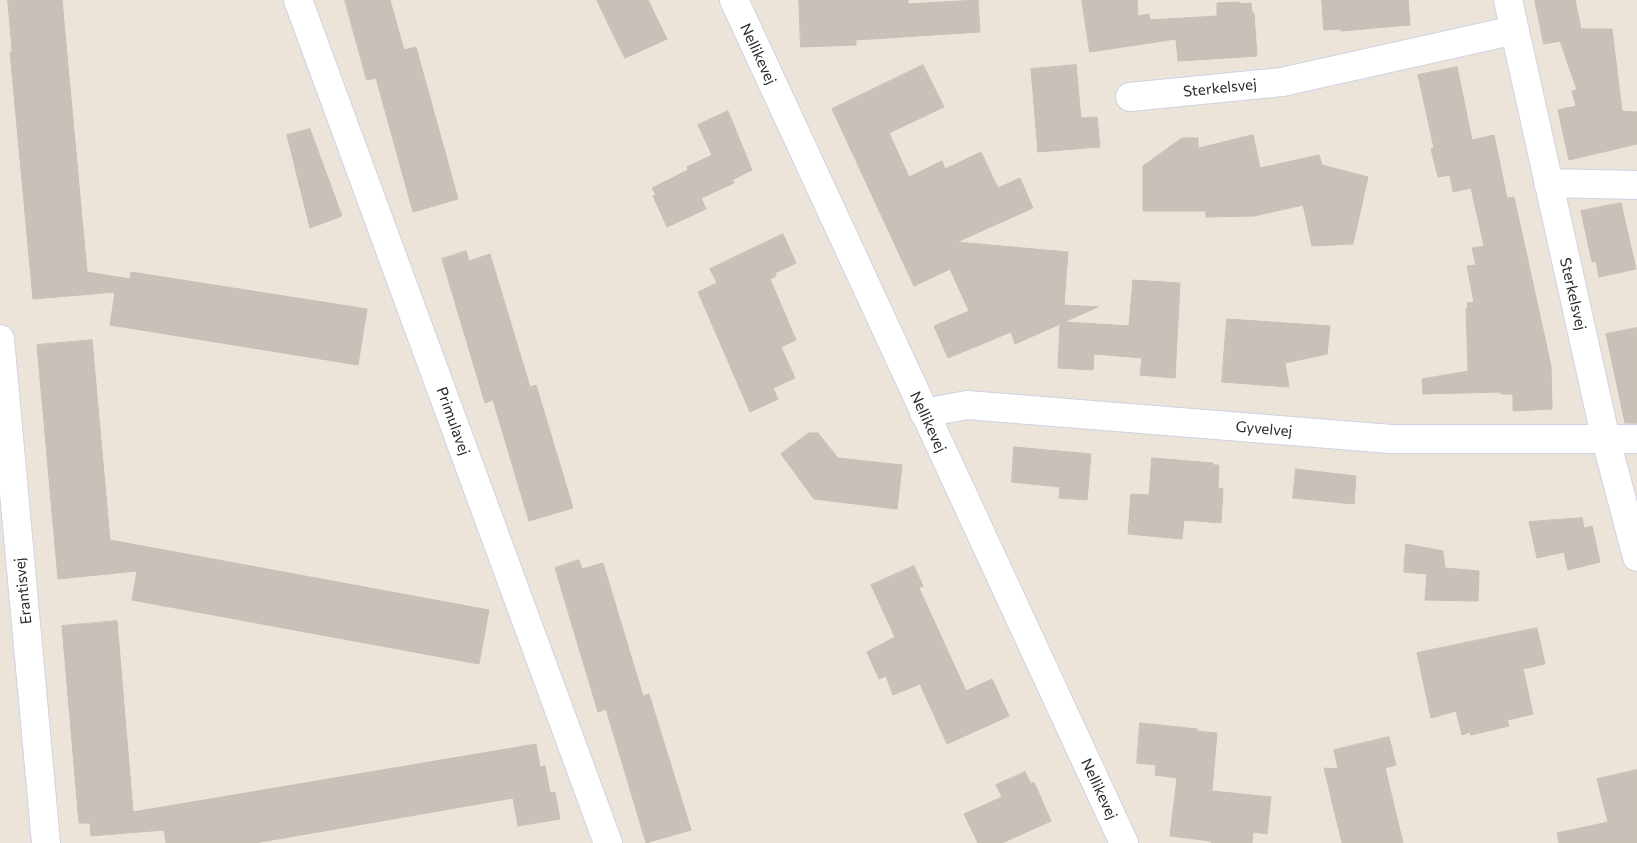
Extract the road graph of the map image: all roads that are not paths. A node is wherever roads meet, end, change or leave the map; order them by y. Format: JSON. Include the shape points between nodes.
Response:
{"nodes":[{"id":1,"x":298,"y":0,"type":"edge"},
{"id":2,"x":734,"y":0,"type":"edge"},
{"id":3,"x":1508,"y":0,"type":"edge"},
{"id":4,"x":1515,"y":30,"type":"junction"},
{"id":5,"x":1130,"y":97,"type":"dead end"},
{"id":6,"x":1548,"y":183,"type":"junction"},
{"id":7,"x":1637,"y":185,"type":"edge"},
{"id":8,"x":0,"y":339,"type":"edge"},
{"id":9,"x":924,"y":413,"type":"junction"},
{"id":10,"x":1637,"y":439,"type":"edge"},
{"id":11,"x":1606,"y":440,"type":"junction"},
{"id":12,"x":1637,"y":557,"type":"edge"},
{"id":13,"x":46,"y":843,"type":"edge"},
{"id":14,"x":608,"y":843,"type":"edge"},
{"id":15,"x":1124,"y":843,"type":"edge"}],
"edges":[{"from":1,"to":14,"type":"street","name":"Primulavej"},
{"from":2,"to":9,"type":"street","name":"Nellikevej"},
{"from":3,"to":4,"type":"street","name":"Sterkelsvej"},
{"from":4,"to":5,"type":"street","name":"Sterkelsvej","via":[[1282,82]]},
{"from":4,"to":6,"type":"street","name":"Sterkelsvej"},
{"from":6,"to":7,"type":"street"},
{"from":6,"to":11,"type":"street","name":"Sterkelsvej"},
{"from":8,"to":13,"type":"street","name":"Erantisvej"},
{"from":9,"to":11,"type":"street","name":"Gyvelvej","via":[[967,405],[1391,439]]},
{"from":9,"to":15,"type":"street","name":"Nellikevej"},
{"from":10,"to":11,"type":"street","name":"Gyvelvej"},
{"from":11,"to":12,"type":"street","name":"Sterkelsvej"}]}
